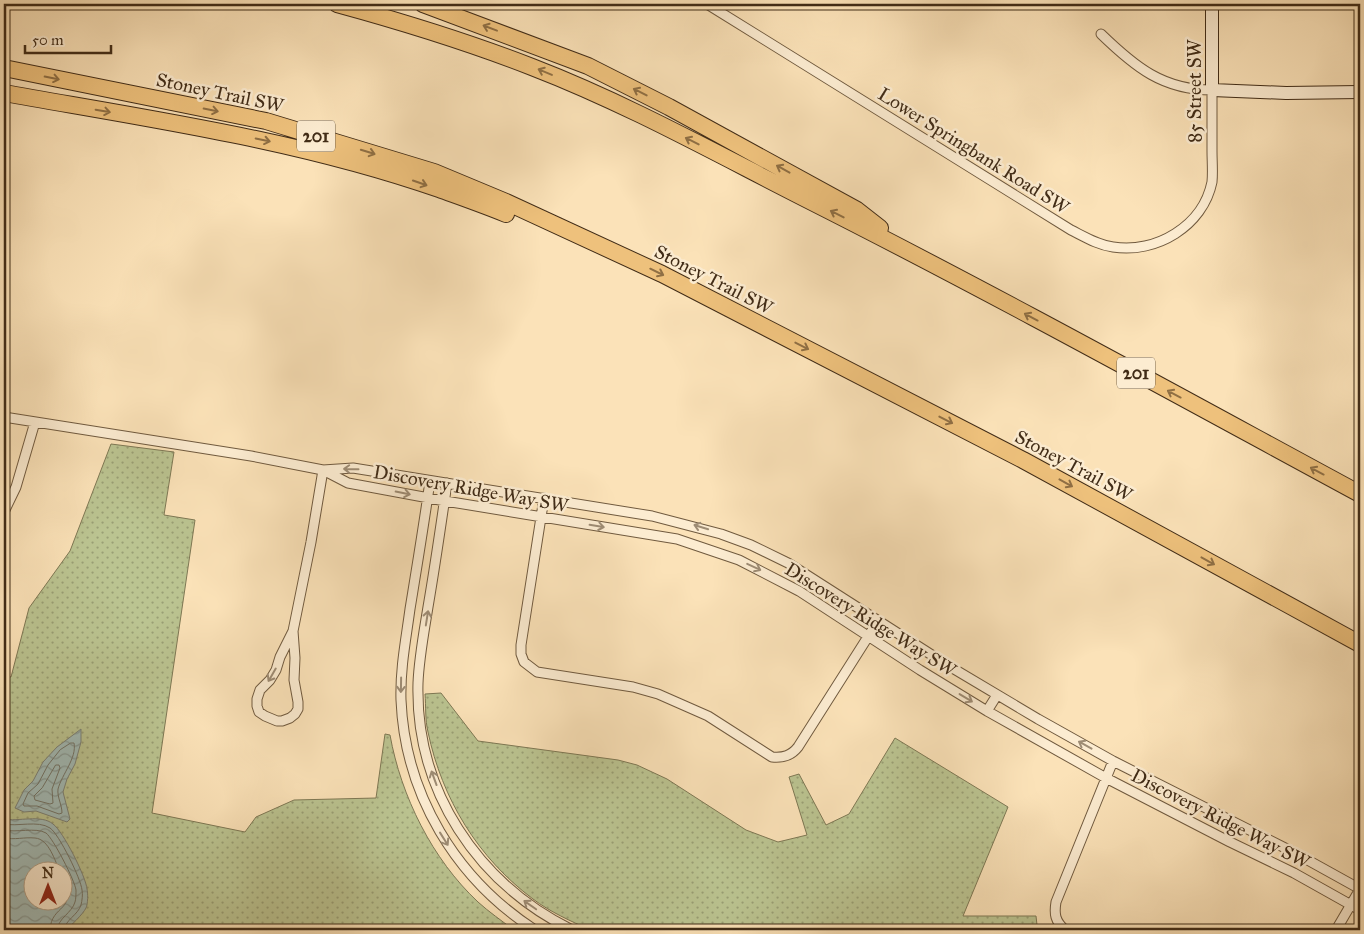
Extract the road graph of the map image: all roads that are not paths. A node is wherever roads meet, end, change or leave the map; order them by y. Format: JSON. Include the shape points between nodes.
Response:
{"nodes":[{"id":1,"x":337,"y":4,"type":"edge"},
{"id":2,"x":423,"y":4,"type":"edge"},
{"id":3,"x":707,"y":4,"type":"edge"},
{"id":4,"x":1212,"y":4,"type":"edge"},
{"id":5,"x":1100,"y":34,"type":"dead end"},
{"id":6,"x":4,"y":68,"type":"edge"},
{"id":7,"x":1212,"y":90,"type":"junction"},
{"id":8,"x":1360,"y":92,"type":"edge"},
{"id":9,"x":4,"y":93,"type":"edge"},
{"id":10,"x":1212,"y":178,"type":"joint"},
{"id":11,"x":613,"y":250,"type":"junction"},
{"id":12,"x":912,"y":252,"type":"junction"},
{"id":13,"x":4,"y":417,"type":"edge"},
{"id":14,"x":35,"y":422,"type":"junction"},
{"id":15,"x":323,"y":470,"type":"junction"},
{"id":16,"x":430,"y":481,"type":"junction"},
{"id":17,"x":448,"y":484,"type":"junction"},
{"id":18,"x":1360,"y":494,"type":"edge"},
{"id":19,"x":428,"y":498,"type":"junction"},
{"id":20,"x":544,"y":498,"type":"junction"},
{"id":21,"x":445,"y":501,"type":"junction"},
{"id":22,"x":4,"y":512,"type":"edge"},
{"id":23,"x":541,"y":517,"type":"junction"},
{"id":24,"x":721,"y":534,"type":"junction"},
{"id":25,"x":715,"y":551,"type":"junction"},
{"id":26,"x":878,"y":621,"type":"junction"},
{"id":27,"x":293,"y":631,"type":"junction"},
{"id":28,"x":868,"y":636,"type":"junction"},
{"id":29,"x":1360,"y":644,"type":"edge"},
{"id":30,"x":997,"y":695,"type":"junction"},
{"id":31,"x":987,"y":711,"type":"junction"},
{"id":32,"x":1113,"y":761,"type":"junction"},
{"id":33,"x":1106,"y":778,"type":"junction"},
{"id":34,"x":1238,"y":826,"type":"junction"},
{"id":35,"x":1230,"y":842,"type":"junction"},
{"id":36,"x":1360,"y":889,"type":"edge"},
{"id":37,"x":1351,"y":904,"type":"junction"},
{"id":38,"x":1360,"y":910,"type":"edge"},
{"id":39,"x":535,"y":930,"type":"edge"},
{"id":40,"x":572,"y":930,"type":"edge"},
{"id":41,"x":1065,"y":930,"type":"edge"},
{"id":42,"x":1336,"y":930,"type":"edge"}],
"edges":[{"from":12,"to":1,"type":"highway","number":"201","one_way":true,"via":[[590,91],[434,31]]},
{"from":12,"to":2,"type":"highway","one_way":true,"via":[[857,210],[669,107],[588,66]]},
{"from":3,"to":10,"type":"street","name":"Lower Springbank Road SW","via":[[1071,230],[1101,244],[1135,248],[1167,239],[1197,212],[1208,194]]},
{"from":4,"to":7,"type":"street","name":"85 Street SW"},
{"from":5,"to":7,"type":"street","via":[[1126,58],[1164,81],[1182,88]]},
{"from":6,"to":11,"type":"highway","name":"Stoney Trail SW","number":"201","one_way":true,"via":[[266,121],[434,172]]},
{"from":7,"to":8,"type":"street"},
{"from":7,"to":10,"type":"street","name":"85 Street SW"},
{"from":9,"to":11,"type":"highway","one_way":true,"via":[[291,146],[393,173],[492,208],[577,246]]},
{"from":11,"to":29,"type":"highway","name":"Stoney Trail SW","number":"201","one_way":true,"via":[[1023,460]]},
{"from":18,"to":12,"type":"highway","number":"201","one_way":true},
{"from":13,"to":14,"type":"street","name":"Discovery Ridge Way SW"},
{"from":14,"to":15,"type":"street","name":"Discovery Ridge Way SW"},
{"from":14,"to":22,"type":"street","via":[[16,487]]},
{"from":16,"to":15,"type":"street","name":"Discovery Ridge Way SW","one_way":true,"via":[[353,468]]},
{"from":15,"to":19,"type":"street","name":"Discovery Ridge Way SW","one_way":true,"via":[[348,483]]},
{"from":15,"to":27,"type":"street"},
{"from":16,"to":17,"type":"street","name":"Discovery Ridge Way SW"},
{"from":16,"to":19,"type":"street"},
{"from":17,"to":20,"type":"street","name":"Discovery Ridge Way SW"},
{"from":17,"to":21,"type":"street"},
{"from":19,"to":21,"type":"street","name":"Discovery Ridge Way SW"},
{"from":19,"to":39,"type":"street","one_way":true,"via":[[402,660],[402,715],[412,767],[433,822],[455,856],[488,894]]},
{"from":20,"to":23,"type":"street"},
{"from":24,"to":20,"type":"street","name":"Discovery Ridge Way SW","one_way":true,"via":[[652,516]]},
{"from":21,"to":23,"type":"street","name":"Discovery Ridge Way SW"},
{"from":40,"to":21,"type":"street","one_way":true,"via":[[520,899],[488,869],[459,830],[433,779],[421,726],[418,682]]},
{"from":23,"to":25,"type":"street","name":"Discovery Ridge Way SW","one_way":true,"via":[[648,534]]},
{"from":23,"to":28,"type":"street","via":[[521,645],[524,662],[537,672],[658,694],[708,716],[766,754],[779,757],[789,755],[798,747]]},
{"from":24,"to":25,"type":"street"},
{"from":24,"to":26,"type":"street","name":"Discovery Ridge Way SW","via":[[788,564]]},
{"from":25,"to":28,"type":"street","name":"Discovery Ridge Way SW","one_way":true,"via":[[780,580]]},
{"from":26,"to":28,"type":"street"},
{"from":26,"to":30,"type":"street","name":"Discovery Ridge Way SW"},
{"from":27,"to":27,"type":"street","one_way":true,"via":[[276,670],[257,699],[259,712],[277,721],[290,718],[298,708]]},
{"from":28,"to":31,"type":"street","name":"Discovery Ridge Way SW","one_way":true},
{"from":30,"to":31,"type":"street"},
{"from":32,"to":30,"type":"street","name":"Discovery Ridge Way SW","one_way":true},
{"from":31,"to":33,"type":"street","name":"Discovery Ridge Way SW"},
{"from":32,"to":33,"type":"street"},
{"from":32,"to":34,"type":"street","name":"Discovery Ridge Way SW"},
{"from":33,"to":35,"type":"street","name":"Discovery Ridge Way SW"},
{"from":33,"to":41,"type":"street","via":[[1056,902],[1056,919]]},
{"from":34,"to":35,"type":"street"},
{"from":34,"to":36,"type":"street","name":"Discovery Ridge Way SW"},
{"from":35,"to":37,"type":"street","name":"Discovery Ridge Way SW"},
{"from":36,"to":37,"type":"street"},
{"from":37,"to":38,"type":"street","name":"Discovery Ridge Way SW"},
{"from":37,"to":42,"type":"street"}]}
